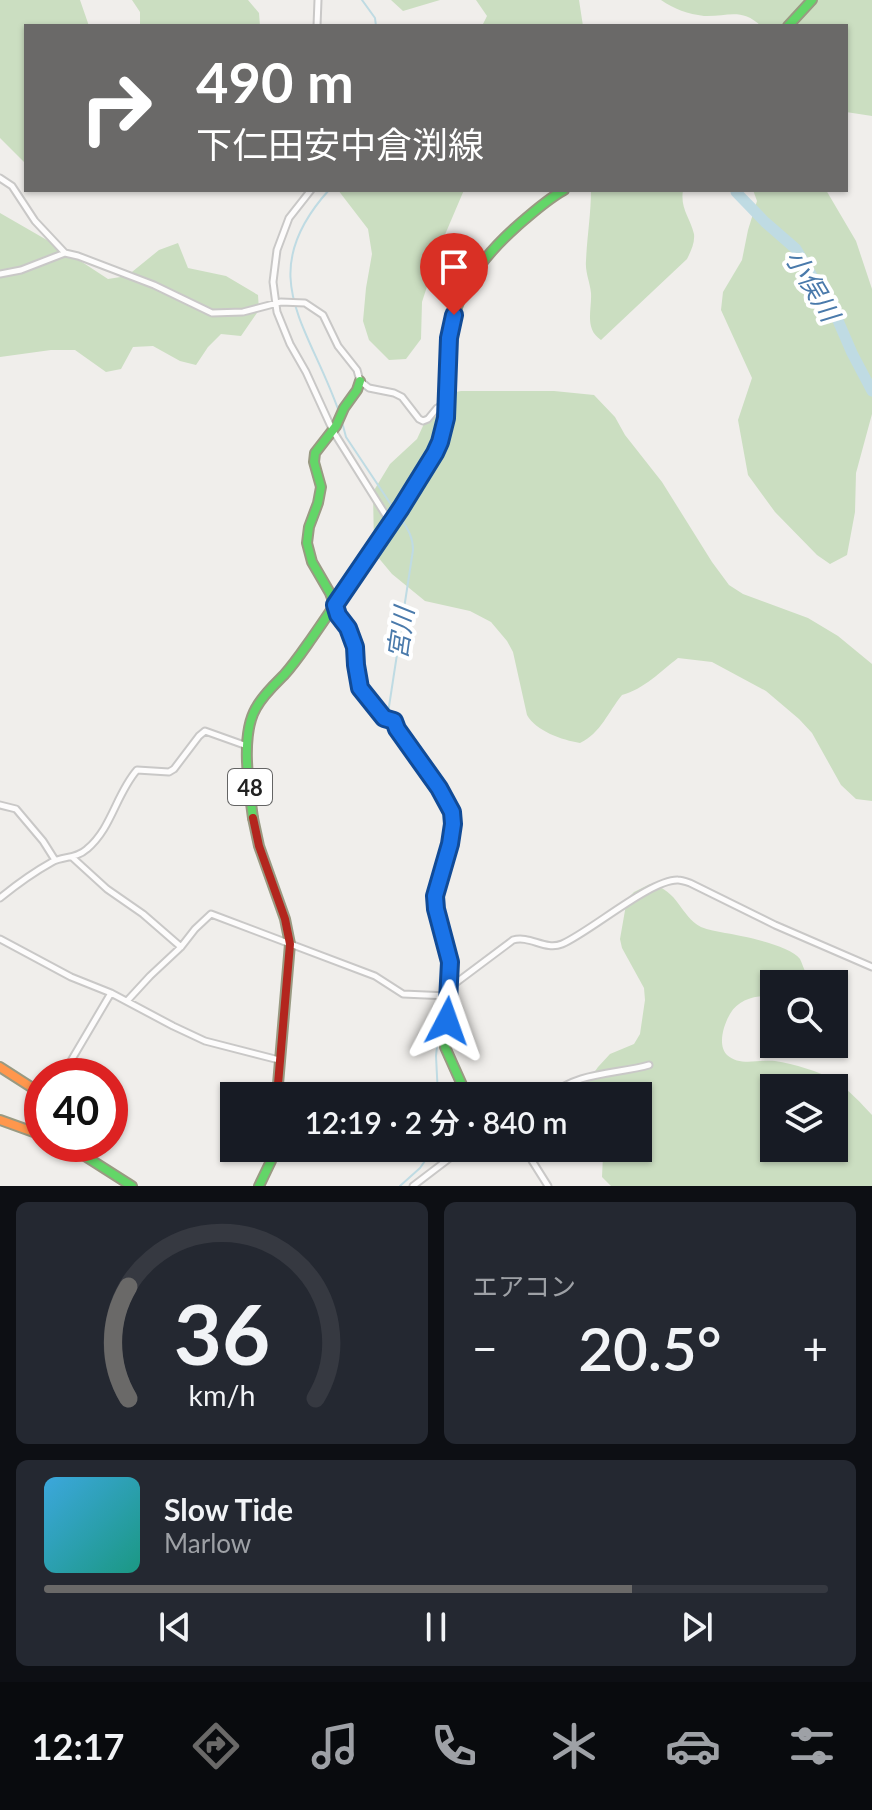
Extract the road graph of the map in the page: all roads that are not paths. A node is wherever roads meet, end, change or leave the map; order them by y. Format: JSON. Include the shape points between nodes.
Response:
{"nodes":[{"id":1,"x":318,"y":0,"type":"edge"},
{"id":2,"x":812,"y":0,"type":"edge"},
{"id":3,"x":317,"y":24,"type":"edge"},
{"id":4,"x":790,"y":24,"type":"edge"},
{"id":5,"x":0,"y":178,"type":"edge"},
{"id":6,"x":309,"y":192,"type":"edge"},
{"id":7,"x":561,"y":192,"type":"edge"},
{"id":8,"x":65,"y":253,"type":"junction"},
{"id":9,"x":0,"y":274,"type":"edge"},
{"id":10,"x":278,"y":303,"type":"junction"},
{"id":11,"x":360,"y":381,"type":"junction"},
{"id":12,"x":446,"y":404,"type":"junction"},
{"id":13,"x":335,"y":429,"type":"junction"},
{"id":14,"x":392,"y":520,"type":"junction"},
{"id":15,"x":335,"y":605,"type":"junction"},
{"id":16,"x":248,"y":747,"type":"junction"},
{"id":17,"x":0,"y":805,"type":"edge"},
{"id":18,"x":73,"y":858,"type":"junction"},
{"id":19,"x":55,"y":860,"type":"junction"},
{"id":20,"x":0,"y":898,"type":"edge"},
{"id":21,"x":0,"y":939,"type":"edge"},
{"id":22,"x":290,"y":944,"type":"junction"},
{"id":23,"x":181,"y":947,"type":"junction"},
{"id":24,"x":872,"y":967,"type":"edge"},
{"id":25,"x":449,"y":992,"type":"junction"},
{"id":26,"x":111,"y":993,"type":"junction"},
{"id":27,"x":127,"y":1001,"type":"junction"},
{"id":28,"x":73,"y":1058,"type":"edge"},
{"id":29,"x":279,"y":1060,"type":"junction"},
{"id":30,"x":649,"y":1065,"type":"dead end"},
{"id":31,"x":0,"y":1067,"type":"edge"},
{"id":32,"x":24,"y":1082,"type":"edge"},
{"id":33,"x":278,"y":1082,"type":"edge"},
{"id":34,"x":461,"y":1082,"type":"edge"},
{"id":35,"x":570,"y":1082,"type":"edge"},
{"id":36,"x":0,"y":1120,"type":"edge"},
{"id":37,"x":24,"y":1129,"type":"edge"},
{"id":38,"x":97,"y":1162,"type":"edge"},
{"id":39,"x":271,"y":1162,"type":"edge"},
{"id":40,"x":445,"y":1162,"type":"edge"},
{"id":41,"x":533,"y":1162,"type":"edge"},
{"id":42,"x":132,"y":1186,"type":"edge"},
{"id":43,"x":259,"y":1186,"type":"edge"},
{"id":44,"x":413,"y":1186,"type":"edge"},
{"id":45,"x":548,"y":1186,"type":"edge"}],
"edges":[{"from":1,"to":3,"type":"street"},
{"from":2,"to":4,"type":"main road"},
{"from":5,"to":8,"type":"street"},
{"from":6,"to":10,"type":"street","via":[[293,211],[280,241],[273,282]]},
{"from":7,"to":12,"type":"main road","number":"48","via":[[482,259],[467,281],[449,338]]},
{"from":8,"to":9,"type":"street"},
{"from":8,"to":10,"type":"street","via":[[154,285],[212,313]]},
{"from":10,"to":11,"type":"street","via":[[305,303],[323,315]]},
{"from":10,"to":13,"type":"street","via":[[283,330]]},
{"from":11,"to":12,"type":"street","via":[[402,397],[423,421]]},
{"from":11,"to":13,"type":"main road"},
{"from":12,"to":14,"type":"main road","number":"48","via":[[435,453]]},
{"from":13,"to":14,"type":"street"},
{"from":13,"to":15,"type":"main road","via":[[315,455],[322,485],[307,533],[308,551]]},
{"from":14,"to":15,"type":"main road","number":"48"},
{"from":15,"to":16,"type":"main road","number":"48","via":[[251,715]]},
{"from":15,"to":25,"type":"main road","via":[[355,647],[360,688],[388,719],[452,812],[450,844],[435,896],[450,962]]},
{"from":16,"to":18,"type":"street","via":[[205,731],[169,772],[137,770],[100,835]]},
{"from":16,"to":22,"type":"main road","number":"48","via":[[254,830]]},
{"from":17,"to":19,"type":"street","via":[[16,809]]},
{"from":18,"to":19,"type":"street"},
{"from":18,"to":23,"type":"street"},
{"from":19,"to":20,"type":"street"},
{"from":21,"to":26,"type":"street"},
{"from":22,"to":23,"type":"street","via":[[211,914]]},
{"from":22,"to":25,"type":"street","via":[[375,976],[403,994]]},
{"from":22,"to":29,"type":"main road","number":"48"},
{"from":23,"to":27,"type":"street"},
{"from":24,"to":25,"type":"street","via":[[679,880],[634,899],[561,944],[513,940]]},
{"from":25,"to":34,"type":"main road","via":[[445,1047]]},
{"from":26,"to":27,"type":"street"},
{"from":26,"to":28,"type":"street"},
{"from":27,"to":29,"type":"street","via":[[205,1041]]},
{"from":29,"to":33,"type":"main road","number":"48"},
{"from":30,"to":35,"type":"street"},
{"from":31,"to":32,"type":"main road"},
{"from":36,"to":37,"type":"main road"},
{"from":38,"to":42,"type":"main road"},
{"from":39,"to":43,"type":"main road"},
{"from":40,"to":44,"type":"street"},
{"from":41,"to":45,"type":"street"}]}
